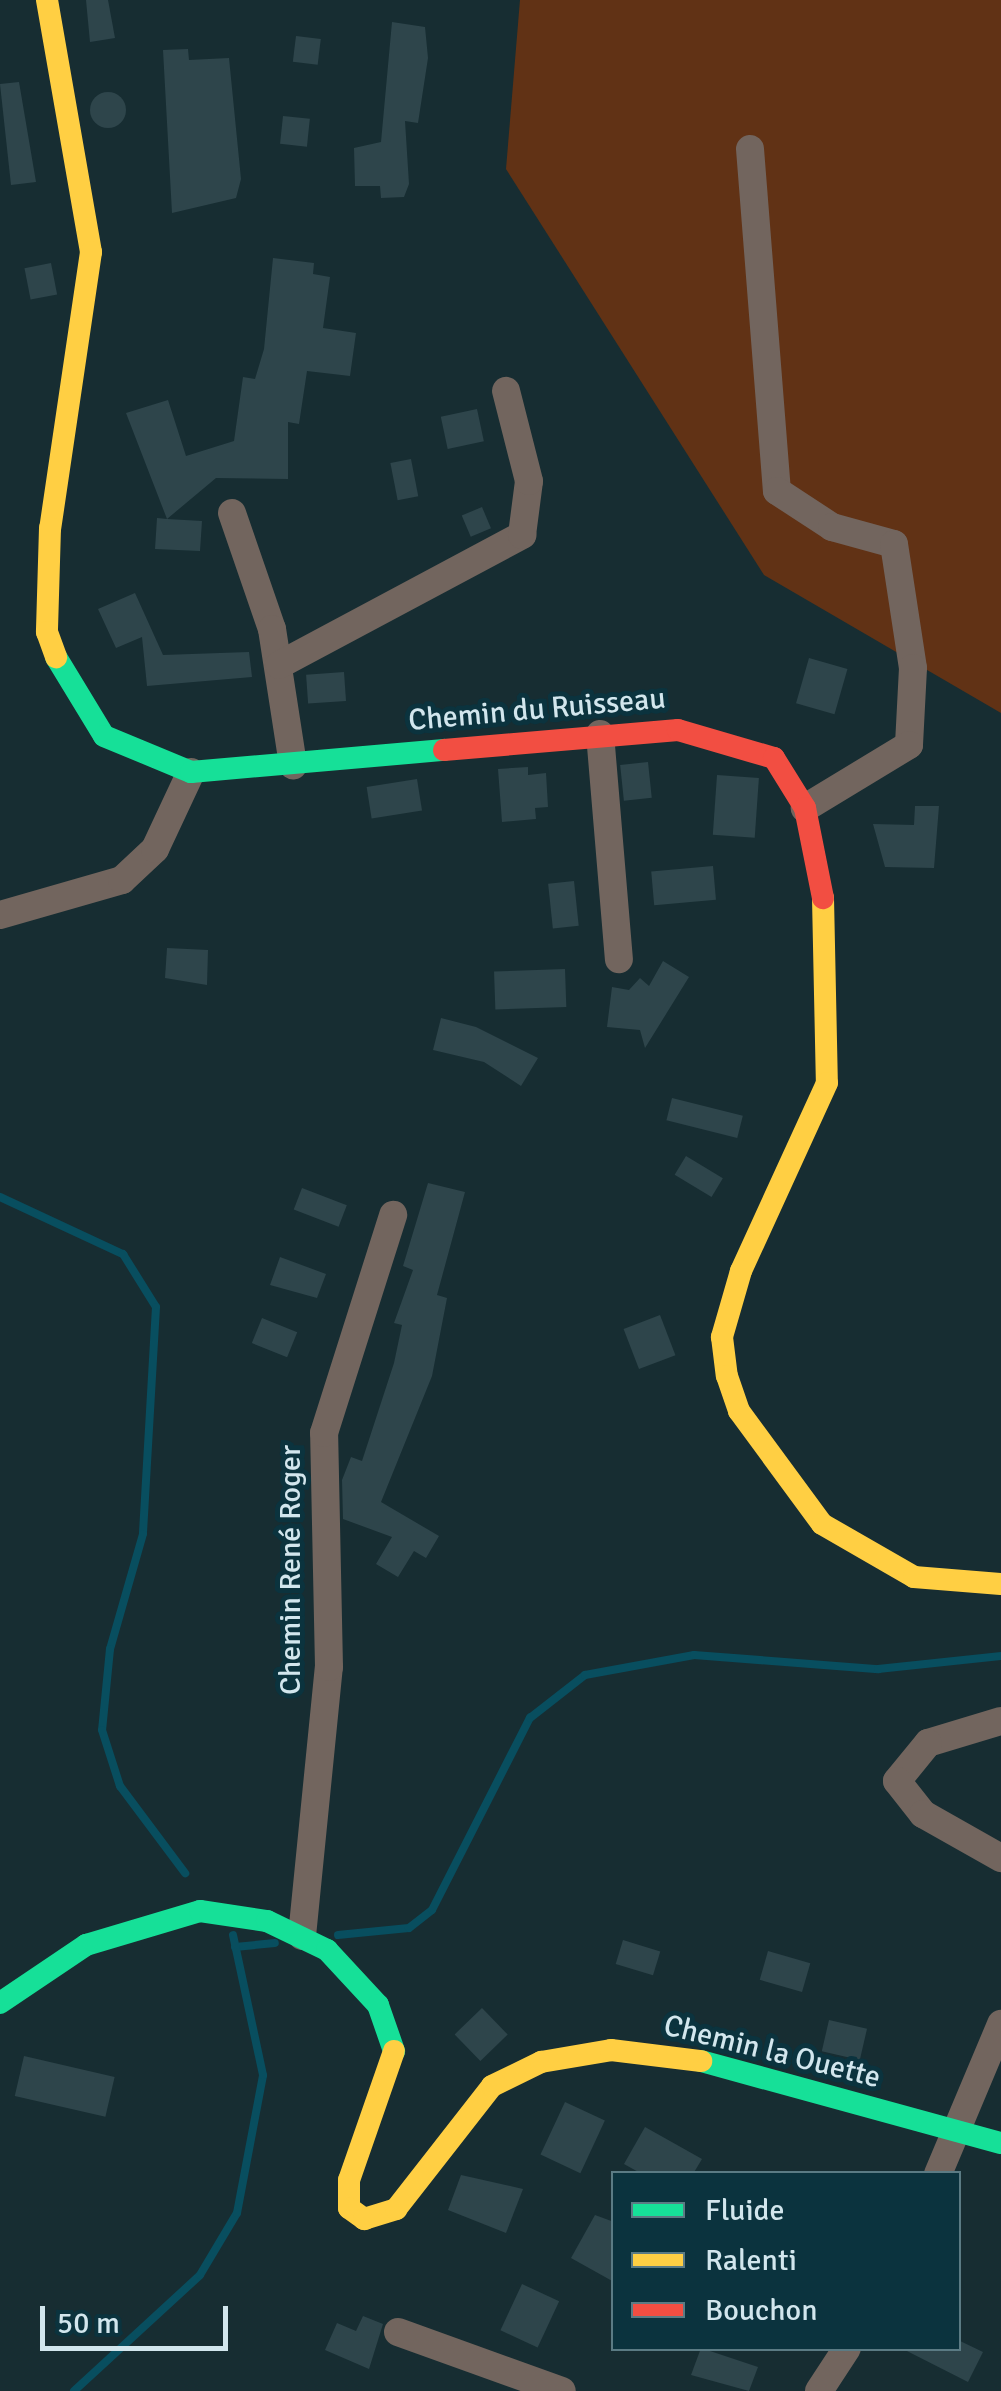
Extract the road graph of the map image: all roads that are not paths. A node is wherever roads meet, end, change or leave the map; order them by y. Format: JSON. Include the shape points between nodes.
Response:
{"nodes":[{"id":1,"x":47,"y":0,"type":"edge"},
{"id":2,"x":750,"y":149,"type":"dead end"},
{"id":3,"x":506,"y":391,"type":"dead end"},
{"id":4,"x":232,"y":512,"type":"dead end"},
{"id":5,"x":279,"y":665,"type":"junction"},
{"id":6,"x":600,"y":734,"type":"junction"},
{"id":7,"x":294,"y":765,"type":"junction"},
{"id":8,"x":190,"y":772,"type":"junction"},
{"id":9,"x":805,"y":808,"type":"junction"},
{"id":10,"x":0,"y":916,"type":"edge"},
{"id":11,"x":619,"y":959,"type":"dead end"},
{"id":12,"x":393,"y":1215,"type":"dead end"},
{"id":13,"x":1001,"y":1584,"type":"edge"},
{"id":14,"x":1001,"y":1721,"type":"edge"},
{"id":15,"x":1001,"y":1858,"type":"edge"},
{"id":16,"x":302,"y":1936,"type":"junction"},
{"id":17,"x":0,"y":2003,"type":"edge"},
{"id":18,"x":1001,"y":2024,"type":"edge"},
{"id":19,"x":958,"y":2132,"type":"junction"},
{"id":20,"x":1001,"y":2143,"type":"edge"},
{"id":21,"x":939,"y":2171,"type":"edge"},
{"id":22,"x":398,"y":2332,"type":"dead end"},
{"id":23,"x":845,"y":2351,"type":"edge"},
{"id":24,"x":562,"y":2391,"type":"edge"},
{"id":25,"x":819,"y":2391,"type":"edge"}],
"edges":[{"from":1,"to":8,"type":"street","name":"Chemin du Ruisseau","via":[[91,252],[50,528],[48,632],[66,686],[104,736]]},
{"from":2,"to":9,"type":"street","via":[[777,491],[832,527],[894,544],[913,668],[909,745]]},
{"from":3,"to":5,"type":"street","via":[[529,481],[522,534]]},
{"from":4,"to":5,"type":"street"},
{"from":5,"to":7,"type":"street"},
{"from":6,"to":7,"type":"street","name":"Chemin du Ruisseau"},
{"from":6,"to":9,"type":"street","name":"Chemin du Ruisseau","via":[[678,730],[748,744],[793,777]]},
{"from":6,"to":11,"type":"street"},
{"from":7,"to":8,"type":"street","name":"Chemin du Ruisseau"},
{"from":8,"to":10,"type":"street","via":[[154,849],[122,880]]},
{"from":9,"to":13,"type":"street","name":"Chemin du Ruisseau","via":[[827,919],[827,1083],[741,1272],[722,1337],[726,1376],[739,1411],[822,1524],[866,1558],[914,1577]]},
{"from":12,"to":16,"type":"street","name":"Chemin René Roger","via":[[324,1433],[329,1667]]},
{"from":14,"to":15,"type":"street","via":[[928,1743],[897,1781],[923,1814]]},
{"from":16,"to":17,"type":"street","name":"Chemin la Ouette","via":[[230,1911],[187,1913],[86,1945]]},
{"from":16,"to":19,"type":"street","name":"Chemin la Ouette","via":[[351,1970],[392,2035],[393,2066],[348,2180],[349,2208],[364,2220],[396,2209],[492,2086],[578,2054],[672,2053]]},
{"from":18,"to":19,"type":"street"},
{"from":19,"to":20,"type":"street","name":"Chemin la Ouette"},
{"from":19,"to":21,"type":"street"},
{"from":22,"to":24,"type":"street"},
{"from":23,"to":25,"type":"street"}]}
